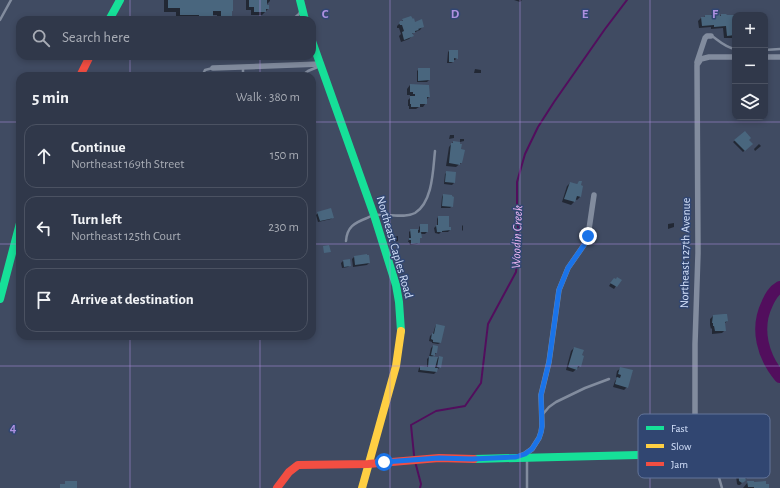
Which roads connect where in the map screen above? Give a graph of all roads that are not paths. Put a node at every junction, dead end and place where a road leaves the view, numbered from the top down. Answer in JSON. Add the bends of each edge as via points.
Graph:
{"nodes":[{"id":1,"x":12,"y":0,"type":"edge"},
{"id":2,"x":120,"y":0,"type":"edge"},
{"id":3,"x":301,"y":3,"type":"edge"},
{"id":4,"x":111,"y":16,"type":"edge"},
{"id":5,"x":297,"y":16,"type":"edge"},
{"id":6,"x":304,"y":16,"type":"edge"},
{"id":7,"x":0,"y":20,"type":"edge"},
{"id":8,"x":712,"y":36,"type":"joint"},
{"id":9,"x":732,"y":49,"type":"edge"},
{"id":10,"x":780,"y":49,"type":"edge"},
{"id":11,"x":768,"y":50,"type":"edge"},
{"id":12,"x":316,"y":54,"type":"edge"},
{"id":13,"x":732,"y":57,"type":"edge"},
{"id":14,"x":768,"y":57,"type":"edge"},
{"id":15,"x":780,"y":57,"type":"edge"},
{"id":16,"x":88,"y":60,"type":"edge"},
{"id":17,"x":319,"y":63,"type":"junction"},
{"id":18,"x":696,"y":64,"type":"junction"},
{"id":19,"x":242,"y":67,"type":"junction"},
{"id":20,"x":213,"y":68,"type":"joint"},
{"id":21,"x":82,"y":72,"type":"edge"},
{"id":22,"x":204,"y":72,"type":"edge"},
{"id":23,"x":242,"y":72,"type":"edge"},
{"id":24,"x":307,"y":72,"type":"edge"},
{"id":25,"x":435,"y":151,"type":"dead end"},
{"id":26,"x":594,"y":195,"type":"dead end"},
{"id":27,"x":374,"y":215,"type":"junction"},
{"id":28,"x":16,"y":237,"type":"edge"},
{"id":29,"x":346,"y":241,"type":"dead end"},
{"id":30,"x":0,"y":299,"type":"edge"},
{"id":31,"x":609,"y":379,"type":"dead end"},
{"id":32,"x":695,"y":414,"type":"edge"},
{"id":33,"x":541,"y":416,"type":"junction"},
{"id":34,"x":638,"y":455,"type":"edge"},
{"id":35,"x":516,"y":457,"type":"junction"},
{"id":36,"x":527,"y":457,"type":"junction"},
{"id":37,"x":368,"y":464,"type":"junction"},
{"id":38,"x":719,"y":478,"type":"edge"},
{"id":39,"x":277,"y":488,"type":"edge"},
{"id":40,"x":362,"y":488,"type":"edge"},
{"id":41,"x":527,"y":488,"type":"edge"},
{"id":42,"x":722,"y":488,"type":"edge"}],
"edges":[{"from":1,"to":7,"type":"lane"},
{"from":2,"to":4,"type":"main road"},
{"from":3,"to":5,"type":"lane"},
{"from":3,"to":6,"type":"main road"},
{"from":8,"to":9,"type":"lane"},
{"from":8,"to":18,"type":"street","name":"Northeast 127th Avenue","via":[[705,38]]},
{"from":10,"to":11,"type":"lane"},
{"from":12,"to":17,"type":"main road","name":"Northeast Caples Road"},
{"from":13,"to":18,"type":"street","via":[[709,57],[701,59]]},
{"from":14,"to":15,"type":"street"},
{"from":16,"to":21,"type":"main road"},
{"from":17,"to":19,"type":"street"},
{"from":17,"to":24,"type":"lane"},
{"from":17,"to":27,"type":"main road","name":"Northeast Caples Road"},
{"from":18,"to":32,"type":"street","name":"Northeast 127th Avenue","via":[[698,253]]},
{"from":19,"to":20,"type":"street"},
{"from":19,"to":23,"type":"lane"},
{"from":20,"to":22,"type":"lane"},
{"from":25,"to":27,"type":"lane","via":[[432,184],[426,199],[415,213]]},
{"from":26,"to":33,"type":"street","via":[[588,236],[568,268],[559,290],[549,362],[541,395]]},
{"from":27,"to":29,"type":"lane","via":[[353,225],[346,235]]},
{"from":27,"to":37,"type":"main road","name":"Northeast Caples Road","via":[[396,285],[401,329],[396,366]]},
{"from":28,"to":30,"type":"main road"},
{"from":31,"to":33,"type":"lane","via":[[556,402]]},
{"from":33,"to":35,"type":"street","via":[[539,438],[532,449]]},
{"from":34,"to":36,"type":"main road"},
{"from":35,"to":36,"type":"main road"},
{"from":35,"to":37,"type":"main road","via":[[439,458]]},
{"from":36,"to":41,"type":"lane"},
{"from":37,"to":39,"type":"main road","via":[[298,465]]},
{"from":37,"to":40,"type":"main road","name":"Northeast Caples Road"},
{"from":38,"to":42,"type":"lane"}]}
